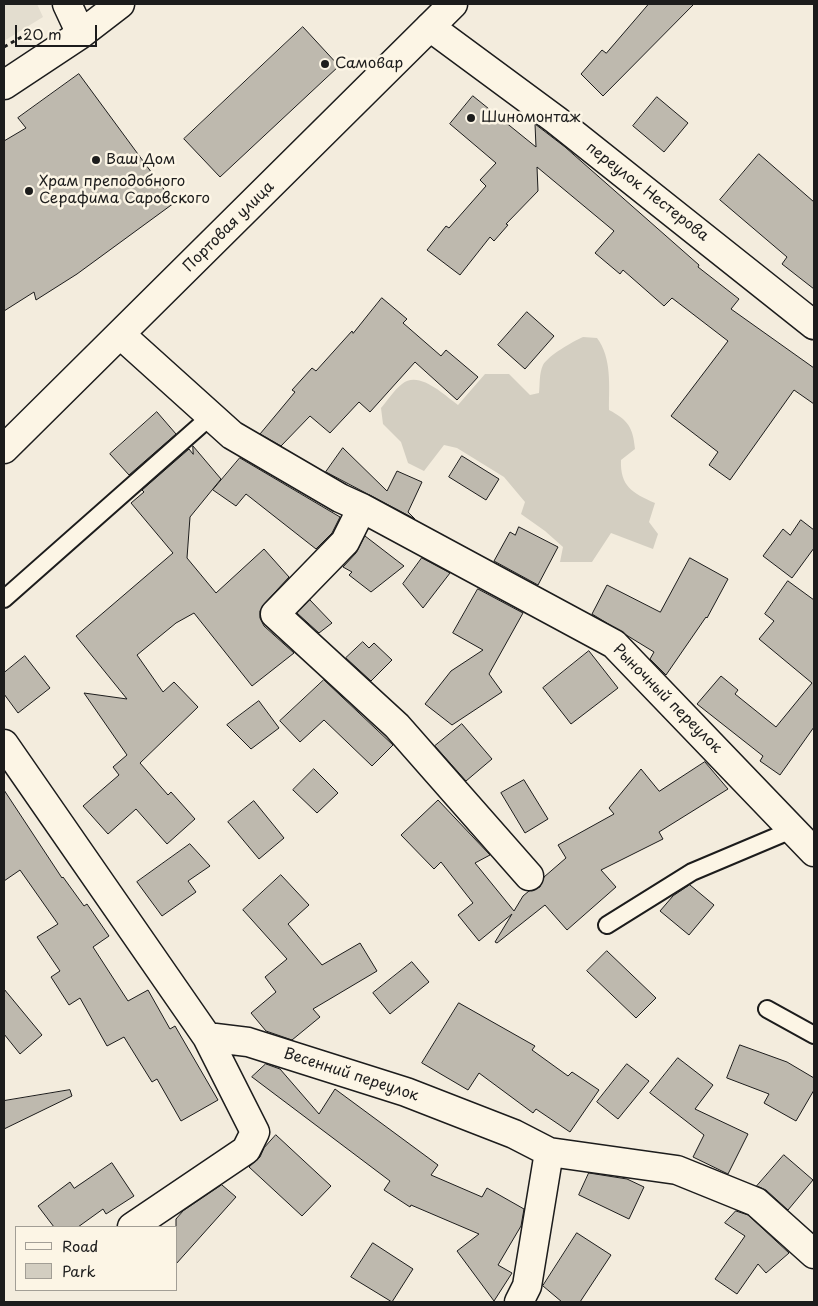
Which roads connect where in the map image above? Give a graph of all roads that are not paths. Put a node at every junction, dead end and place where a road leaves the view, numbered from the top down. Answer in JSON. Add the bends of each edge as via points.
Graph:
{"nodes":[{"id":1,"x":67,"y":4,"type":"edge"},
{"id":2,"x":120,"y":4,"type":"edge"},
{"id":3,"x":452,"y":4,"type":"edge"},
{"id":4,"x":430,"y":27,"type":"junction"},
{"id":5,"x":81,"y":34,"type":"junction"},
{"id":6,"x":4,"y":85,"type":"edge"},
{"id":7,"x":814,"y":325,"type":"edge"},
{"id":8,"x":121,"y":335,"type":"junction"},
{"id":9,"x":211,"y":416,"type":"junction"},
{"id":10,"x":4,"y":449,"type":"edge"},
{"id":11,"x":362,"y":508,"type":"junction"},
{"id":12,"x":4,"y":598,"type":"edge"},
{"id":13,"x":4,"y":744,"type":"edge"},
{"id":14,"x":794,"y":828,"type":"junction"},
{"id":15,"x":814,"y":852,"type":"edge"},
{"id":16,"x":529,"y":876,"type":"dead end"},
{"id":17,"x":607,"y":925,"type":"dead end"},
{"id":18,"x":766,"y":1009,"type":"dead end"},
{"id":19,"x":814,"y":1035,"type":"edge"},
{"id":20,"x":207,"y":1037,"type":"junction"},
{"id":21,"x":549,"y":1152,"type":"junction"},
{"id":22,"x":133,"y":1226,"type":"edge"},
{"id":23,"x":814,"y":1254,"type":"edge"},
{"id":24,"x":520,"y":1302,"type":"edge"}],
"edges":[{"from":1,"to":5,"type":"street"},
{"from":2,"to":5,"type":"street"},
{"from":3,"to":4,"type":"street","name":"Портовая улица"},
{"from":4,"to":7,"type":"street","name":"переулок Нестерова","via":[[556,120]]},
{"from":4,"to":8,"type":"street","name":"Портовая улица"},
{"from":5,"to":6,"type":"street"},
{"from":8,"to":9,"type":"street","name":"Рыночный переулок"},
{"from":8,"to":10,"type":"street","name":"Портовая улица"},
{"from":9,"to":11,"type":"street","name":"Рыночный переулок","via":[[232,435]]},
{"from":9,"to":12,"type":"lane"},
{"from":11,"to":14,"type":"street","name":"Рыночный переулок","via":[[614,644]]},
{"from":11,"to":16,"type":"street","via":[[345,542],[275,614],[396,726]]},
{"from":13,"to":20,"type":"street"},
{"from":14,"to":15,"type":"street","name":"Рыночный переулок"},
{"from":14,"to":17,"type":"lane","via":[[692,872]]},
{"from":18,"to":19,"type":"lane"},
{"from":20,"to":21,"type":"street","name":"Весенний переулок","via":[[248,1042],[406,1092],[514,1134]]},
{"from":20,"to":22,"type":"street","via":[[255,1132],[246,1150]]},
{"from":21,"to":23,"type":"street","name":"Весенний переулок","via":[[677,1170],[756,1202]]},
{"from":21,"to":24,"type":"street","via":[[527,1286]]}]}
